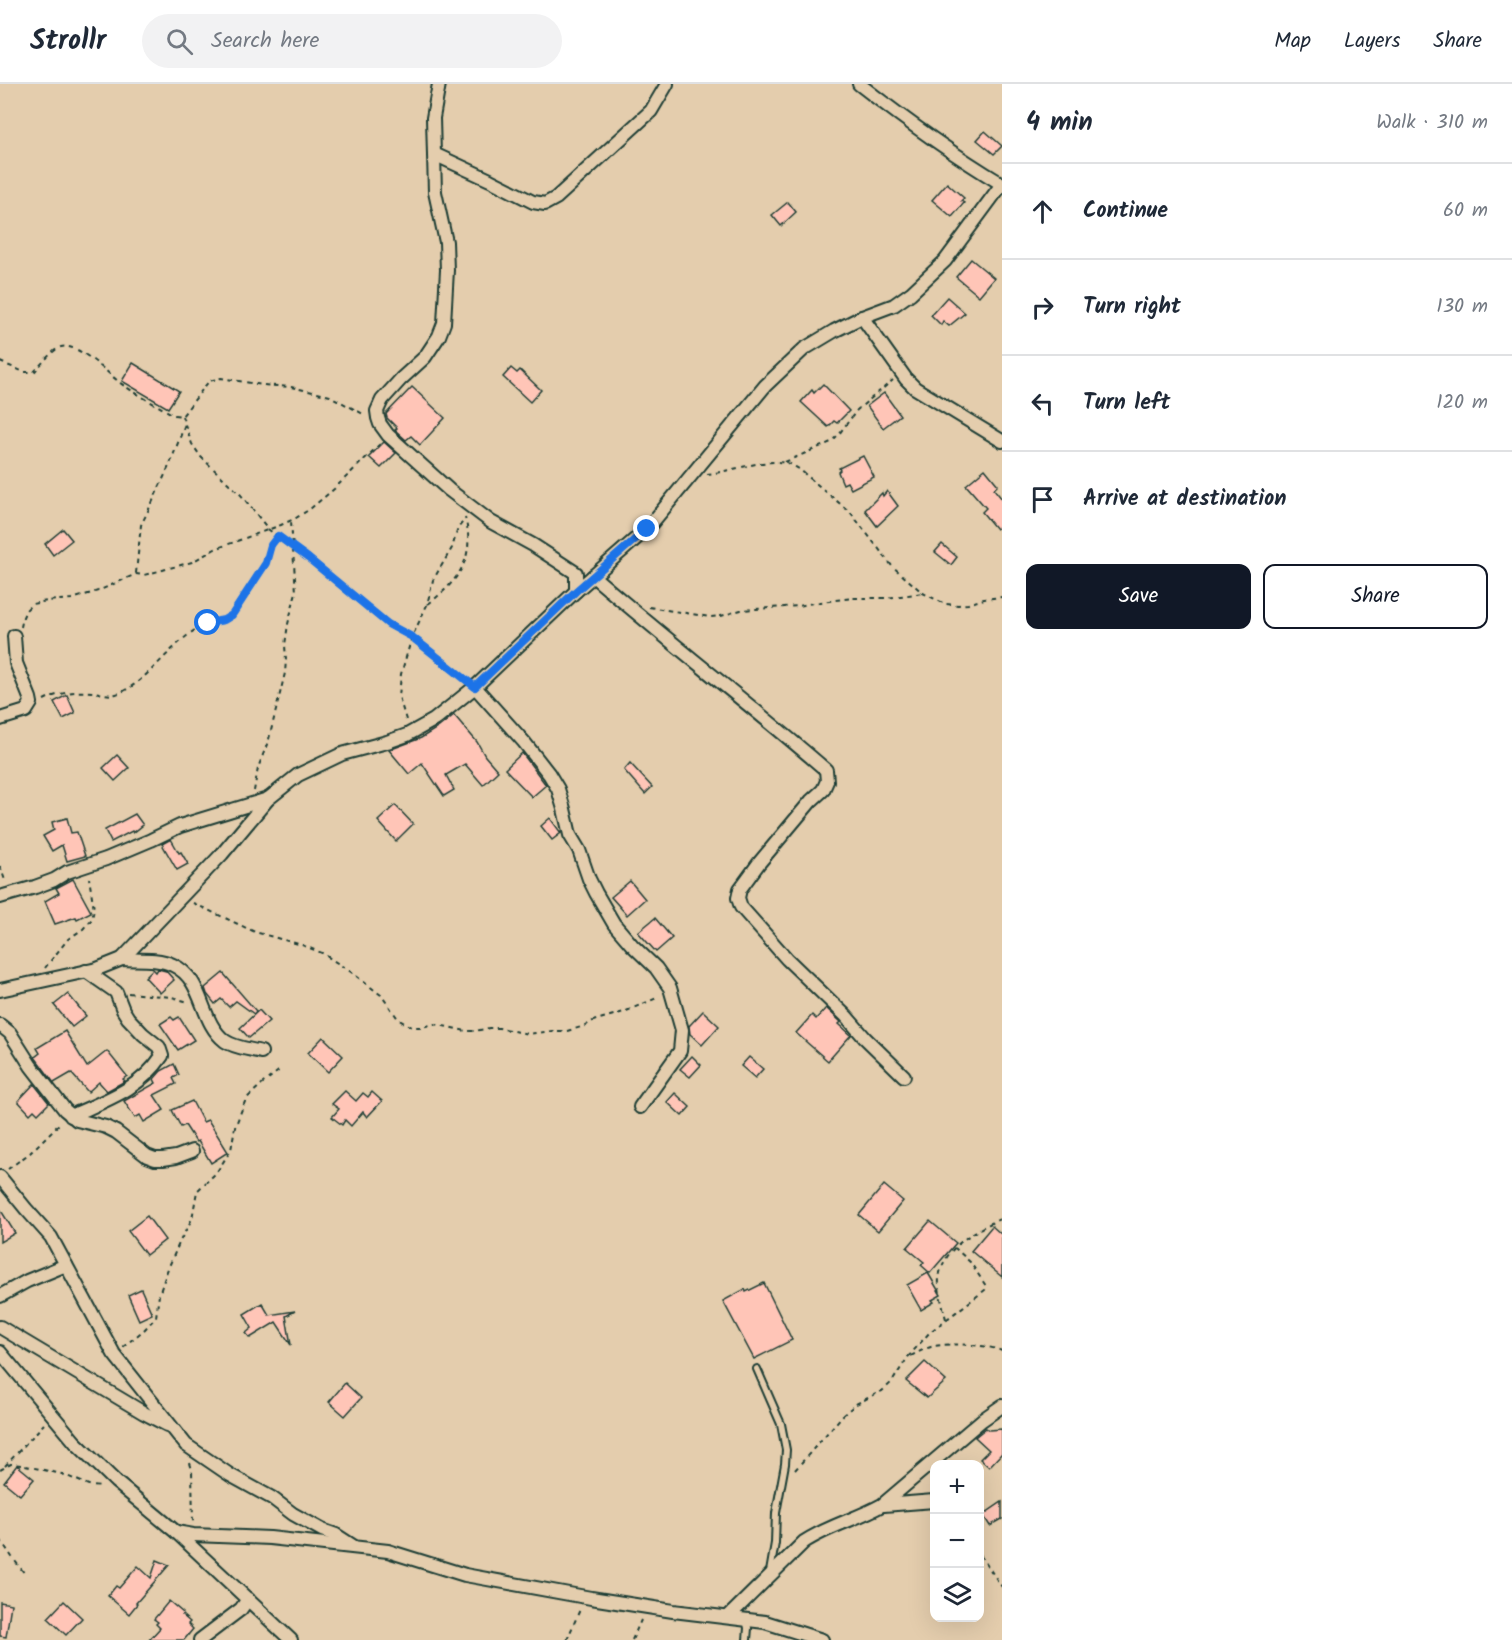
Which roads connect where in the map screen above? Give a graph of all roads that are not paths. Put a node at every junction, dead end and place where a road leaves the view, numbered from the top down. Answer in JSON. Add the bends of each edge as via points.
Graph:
{"nodes":[{"id":1,"x":439,"y":84,"type":"edge"},
{"id":2,"x":667,"y":84,"type":"edge"},
{"id":3,"x":859,"y":84,"type":"edge"},
{"id":4,"x":434,"y":154,"type":"junction"},
{"id":5,"x":1002,"y":184,"type":"edge"},
{"id":6,"x":862,"y":317,"type":"junction"},
{"id":7,"x":1002,"y":441,"type":"edge"},
{"id":8,"x":593,"y":576,"type":"junction"},
{"id":9,"x":576,"y":591,"type":"junction"},
{"id":10,"x":17,"y":633,"type":"road end"},
{"id":11,"x":475,"y":687,"type":"junction"},
{"id":12,"x":0,"y":719,"type":"edge"},
{"id":13,"x":268,"y":799,"type":"junction"},
{"id":14,"x":5,"y":895,"type":"edge"},
{"id":15,"x":122,"y":959,"type":"junction"},
{"id":16,"x":86,"y":971,"type":"junction"},
{"id":17,"x":0,"y":990,"type":"edge"},
{"id":18,"x":0,"y":1025,"type":"edge"},
{"id":19,"x":261,"y":1052,"type":"dead end"},
{"id":20,"x":904,"y":1076,"type":"dead end"},
{"id":21,"x":640,"y":1107,"type":"dead end"},
{"id":22,"x":68,"y":1113,"type":"junction"},
{"id":23,"x":192,"y":1151,"type":"dead end"},
{"id":24,"x":2,"y":1179,"type":"edge"},
{"id":25,"x":66,"y":1265,"type":"junction"},
{"id":26,"x":0,"y":1296,"type":"edge"},
{"id":27,"x":0,"y":1327,"type":"edge"},
{"id":28,"x":0,"y":1352,"type":"edge"},
{"id":29,"x":757,"y":1369,"type":"dead end"},
{"id":30,"x":1002,"y":1406,"type":"edge"},
{"id":31,"x":172,"y":1428,"type":"junction"},
{"id":32,"x":930,"y":1500,"type":"edge"},
{"id":33,"x":882,"y":1505,"type":"junction"},
{"id":34,"x":176,"y":1532,"type":"junction"},
{"id":35,"x":355,"y":1547,"type":"junction"},
{"id":36,"x":769,"y":1576,"type":"junction"},
{"id":37,"x":248,"y":1599,"type":"junction"},
{"id":38,"x":729,"y":1616,"type":"junction"},
{"id":39,"x":746,"y":1619,"type":"junction"},
{"id":40,"x":200,"y":1640,"type":"edge"},
{"id":41,"x":291,"y":1640,"type":"edge"},
{"id":42,"x":747,"y":1640,"type":"edge"},
{"id":43,"x":822,"y":1640,"type":"edge"}],
"edges":[{"from":1,"to":4,"type":"street","via":[[433,118]]},
{"from":2,"to":4,"type":"street","via":[[651,111],[545,204],[533,202]]},
{"from":3,"to":5,"type":"street","via":[[927,137]]},
{"from":4,"to":9,"type":"street","via":[[435,192],[446,242],[444,323],[425,357],[382,400],[377,411],[380,424],[449,490],[491,522],[576,573]]},
{"from":5,"to":6,"type":"street","via":[[945,261],[894,305]]},
{"from":6,"to":7,"type":"street","via":[[915,388]]},
{"from":6,"to":8,"type":"street","via":[[804,349],[765,386],[647,529]]},
{"from":8,"to":9,"type":"street"},
{"from":8,"to":20,"type":"street","via":[[826,770],[823,790],[759,863],[738,898],[741,907],[787,959]]},
{"from":9,"to":11,"type":"street"},
{"from":10,"to":12,"type":"street","via":[[16,663],[31,703],[26,711]]},
{"from":11,"to":13,"type":"street","via":[[434,720],[407,735],[342,754],[298,775]]},
{"from":11,"to":21,"type":"street","via":[[549,774],[596,893],[614,924],[670,988],[682,1030],[680,1051]]},
{"from":13,"to":14,"type":"street","via":[[180,826],[54,880]]},
{"from":13,"to":15,"type":"street","via":[[222,854]]},
{"from":15,"to":16,"type":"street"},
{"from":15,"to":19,"type":"street","via":[[174,965],[198,990],[203,1007],[226,1041]]},
{"from":16,"to":17,"type":"street"},
{"from":16,"to":22,"type":"street","via":[[116,992],[128,1018],[159,1047],[162,1056],[138,1083]]},
{"from":18,"to":22,"type":"street","via":[[10,1033]]},
{"from":22,"to":23,"type":"street","via":[[77,1120],[116,1132],[147,1156],[163,1159]]},
{"from":24,"to":25,"type":"street","via":[[51,1237]]},
{"from":25,"to":26,"type":"street"},
{"from":25,"to":31,"type":"street","via":[[114,1354]]},
{"from":27,"to":31,"type":"street"},
{"from":28,"to":34,"type":"street","via":[[75,1442]]},
{"from":29,"to":36,"type":"lane","via":[[781,1424],[786,1450]]},
{"from":30,"to":33,"type":"street"},
{"from":31,"to":35,"type":"street","via":[[186,1445],[230,1475]]},
{"from":32,"to":33,"type":"street"},
{"from":33,"to":36,"type":"street","via":[[816,1534]]},
{"from":34,"to":35,"type":"street"},
{"from":34,"to":37,"type":"street"},
{"from":35,"to":38,"type":"street","via":[[388,1551],[465,1575],[649,1607]]},
{"from":36,"to":38,"type":"street"},
{"from":37,"to":40,"type":"street","via":[[241,1609]]},
{"from":37,"to":41,"type":"street"},
{"from":38,"to":39,"type":"street"},
{"from":39,"to":42,"type":"lane"},
{"from":39,"to":43,"type":"street"}]}
